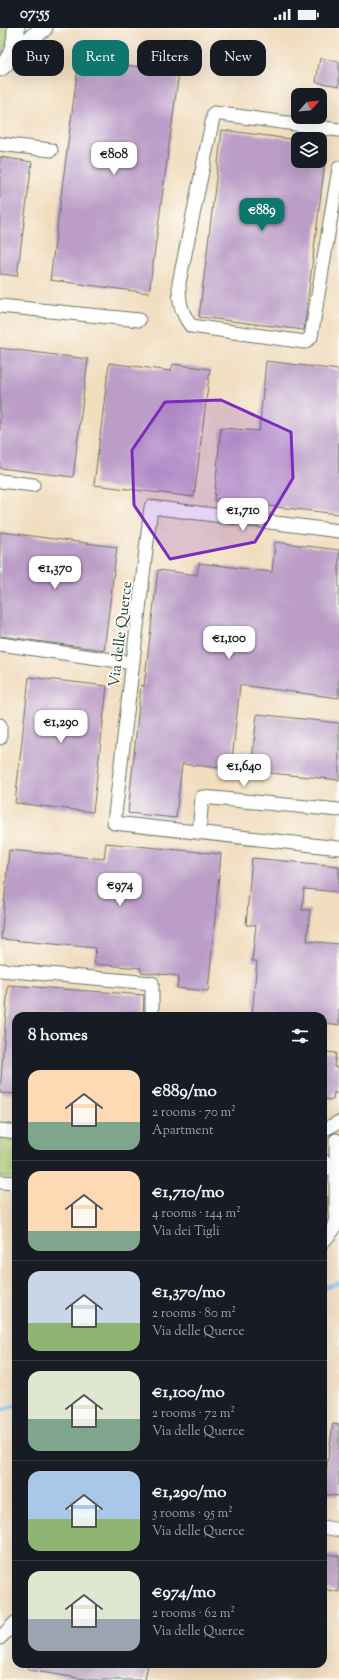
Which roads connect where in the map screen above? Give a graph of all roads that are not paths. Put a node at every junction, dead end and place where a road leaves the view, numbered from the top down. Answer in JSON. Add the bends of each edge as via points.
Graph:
{"nodes":[{"id":1,"x":16,"y":28,"type":"edge"},
{"id":2,"x":44,"y":28,"type":"edge"},
{"id":3,"x":14,"y":40,"type":"edge"},
{"id":4,"x":29,"y":40,"type":"edge"},
{"id":5,"x":12,"y":54,"type":"edge"},
{"id":6,"x":0,"y":68,"type":"edge"},
{"id":7,"x":339,"y":130,"type":"edge"},
{"id":8,"x":0,"y":144,"type":"edge"},
{"id":9,"x":51,"y":150,"type":"dead end"},
{"id":10,"x":339,"y":168,"type":"edge"},
{"id":11,"x":0,"y":306,"type":"edge"},
{"id":12,"x":139,"y":320,"type":"dead end"},
{"id":13,"x":0,"y":481,"type":"edge"},
{"id":14,"x":33,"y":485,"type":"dead end"},
{"id":15,"x":339,"y":531,"type":"edge"},
{"id":16,"x":0,"y":644,"type":"edge"},
{"id":17,"x":133,"y":663,"type":"junction"},
{"id":18,"x":0,"y":725,"type":"edge"},
{"id":19,"x":0,"y":738,"type":"edge"},
{"id":20,"x":339,"y":810,"type":"edge"},
{"id":21,"x":198,"y":833,"type":"junction"},
{"id":22,"x":339,"y":848,"type":"edge"},
{"id":23,"x":0,"y":970,"type":"edge"},
{"id":24,"x":152,"y":1012,"type":"edge"},
{"id":25,"x":339,"y":1122,"type":"edge"},
{"id":26,"x":327,"y":1128,"type":"edge"},
{"id":27,"x":0,"y":1130,"type":"edge"},
{"id":28,"x":12,"y":1132,"type":"edge"},
{"id":29,"x":333,"y":1139,"type":"edge"},
{"id":30,"x":336,"y":1167,"type":"junction"},
{"id":31,"x":327,"y":1169,"type":"edge"},
{"id":32,"x":0,"y":1182,"type":"edge"},
{"id":33,"x":12,"y":1183,"type":"edge"},
{"id":34,"x":327,"y":1237,"type":"edge"},
{"id":35,"x":327,"y":1528,"type":"edge"},
{"id":36,"x":339,"y":1530,"type":"edge"},
{"id":37,"x":12,"y":1626,"type":"edge"},
{"id":38,"x":0,"y":1638,"type":"edge"}],
"edges":[{"from":1,"to":3,"type":"main road"},
{"from":2,"to":4,"type":"main road"},
{"from":5,"to":6,"type":"main road"},
{"from":7,"to":10,"type":"street","via":[[214,113],[179,283],[182,314],[190,326],[305,342],[311,337]]},
{"from":8,"to":9,"type":"street"},
{"from":11,"to":12,"type":"street"},
{"from":13,"to":14,"type":"street"},
{"from":15,"to":17,"type":"street","name":"Via delle Querce","via":[[150,507]]},
{"from":16,"to":17,"type":"street"},
{"from":17,"to":21,"type":"street","name":"Via delle Querce","via":[[114,823]]},
{"from":18,"to":19,"type":"street"},
{"from":20,"to":21,"type":"street","via":[[202,797]]},
{"from":21,"to":22,"type":"street","name":"Via delle Querce"},
{"from":23,"to":24,"type":"street","via":[[152,983]]},
{"from":25,"to":26,"type":"street"},
{"from":27,"to":28,"type":"street"},
{"from":29,"to":30,"type":"street"},
{"from":30,"to":31,"type":"street"},
{"from":30,"to":34,"type":"street","via":[[336,1215],[334,1229]]},
{"from":32,"to":33,"type":"street"},
{"from":35,"to":36,"type":"street"},
{"from":37,"to":38,"type":"street"}]}
